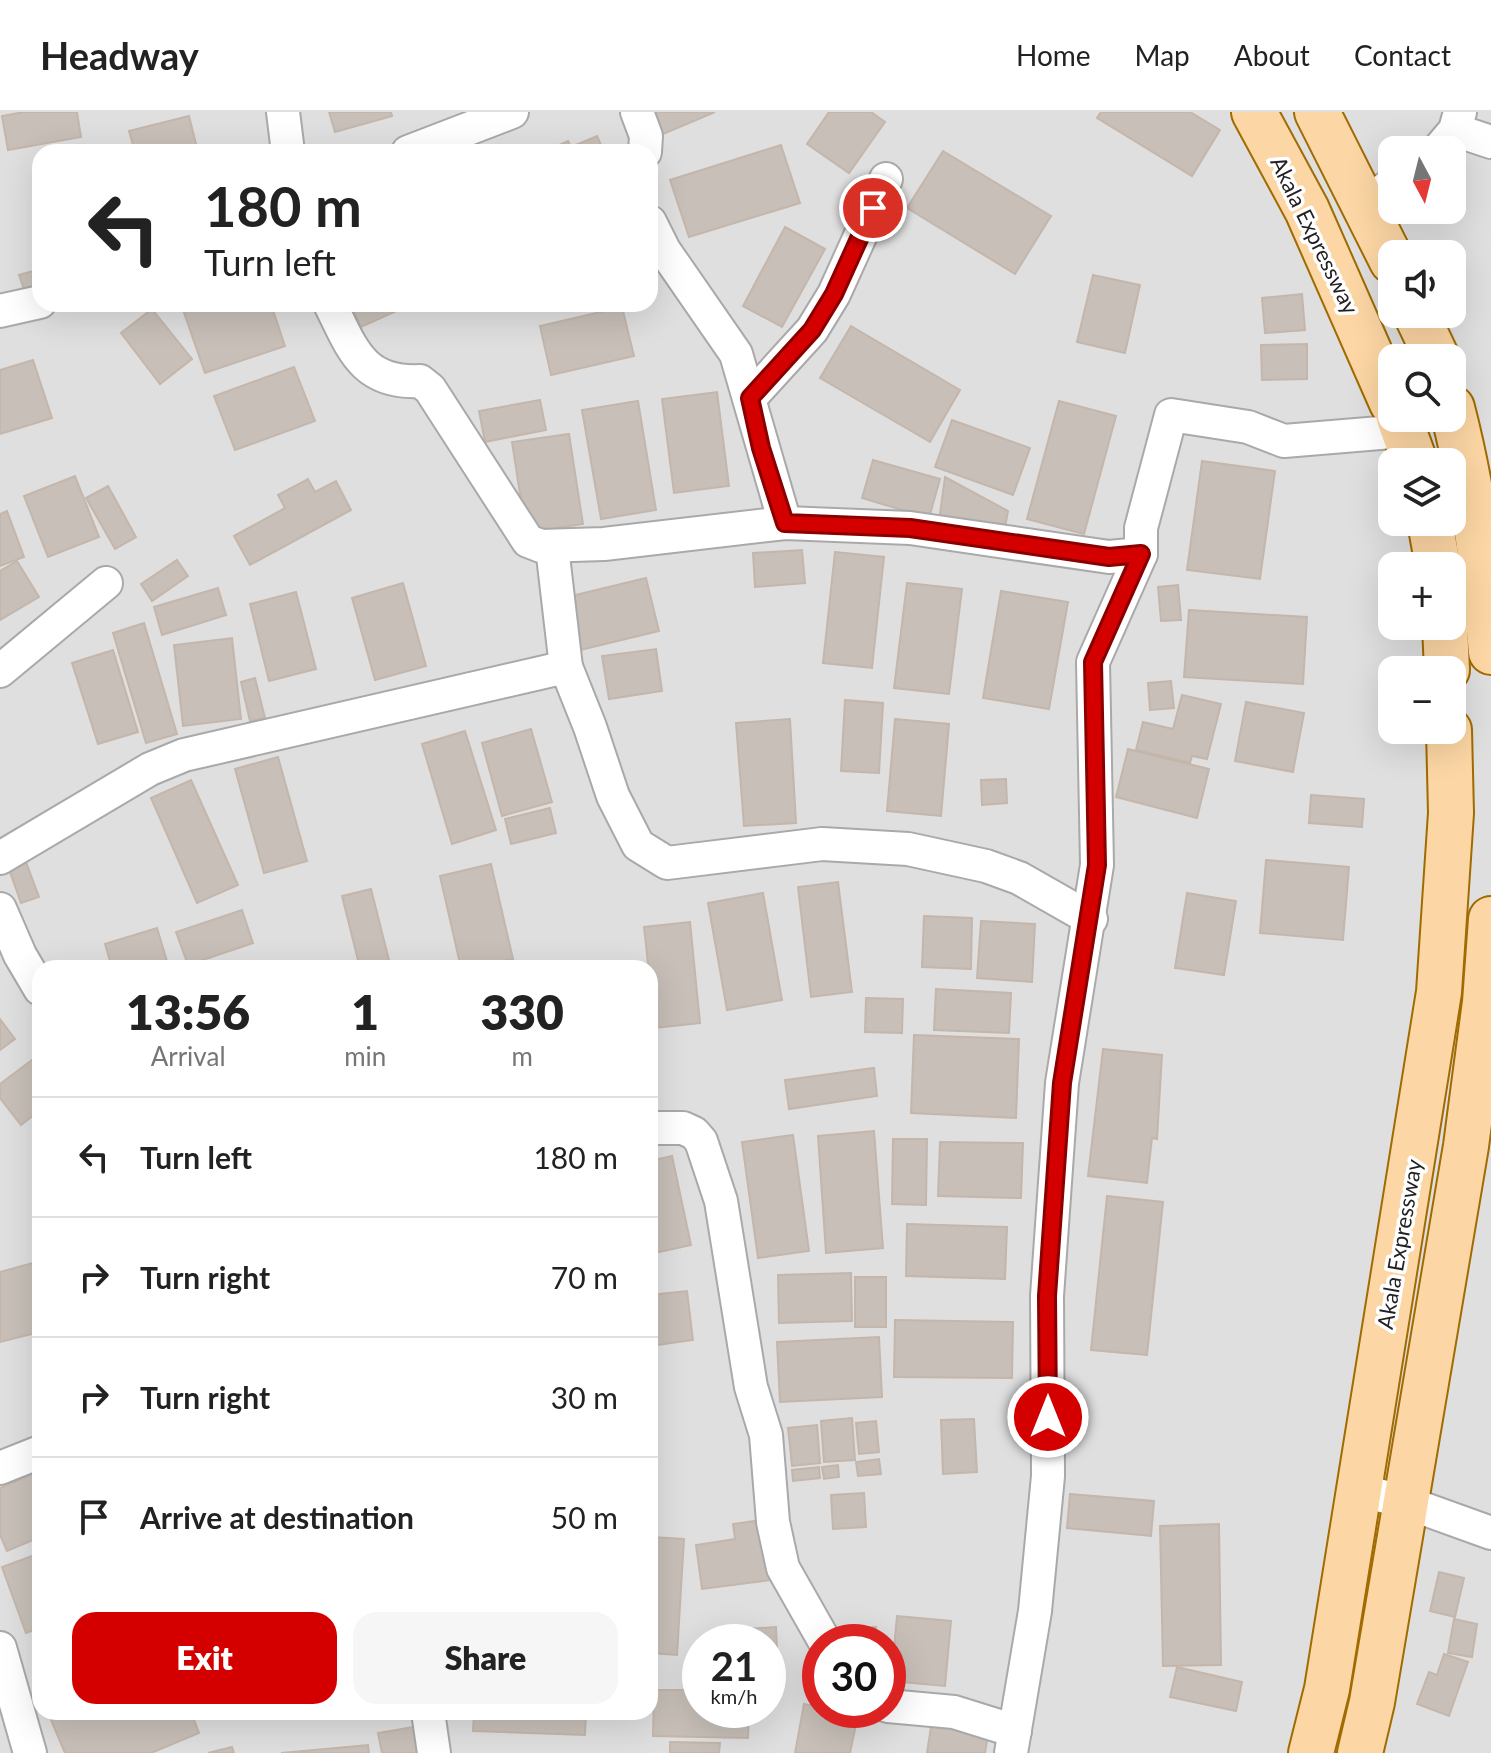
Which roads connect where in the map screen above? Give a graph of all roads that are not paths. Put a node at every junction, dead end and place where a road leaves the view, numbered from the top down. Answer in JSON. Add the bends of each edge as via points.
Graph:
{"nodes":[{"id":1,"x":283,"y":112,"type":"edge"},
{"id":2,"x":512,"y":112,"type":"edge"},
{"id":3,"x":637,"y":112,"type":"edge"},
{"id":4,"x":1254,"y":112,"type":"edge"},
{"id":5,"x":1317,"y":112,"type":"edge"},
{"id":6,"x":1451,"y":131,"type":"edge"},
{"id":7,"x":1491,"y":142,"type":"edge"},
{"id":8,"x":287,"y":144,"type":"edge"},
{"id":9,"x":429,"y":144,"type":"edge"},
{"id":10,"x":646,"y":144,"type":"edge"},
{"id":11,"x":886,"y":179,"type":"dead end"},
{"id":12,"x":1378,"y":192,"type":"edge"},
{"id":13,"x":658,"y":238,"type":"edge"},
{"id":14,"x":32,"y":304,"type":"edge"},
{"id":15,"x":0,"y":311,"type":"edge"},
{"id":16,"x":334,"y":312,"type":"edge"},
{"id":17,"x":1378,"y":374,"type":"edge"},
{"id":18,"x":750,"y":398,"type":"junction"},
{"id":19,"x":1378,"y":431,"type":"edge"},
{"id":20,"x":1458,"y":432,"type":"edge"},
{"id":21,"x":785,"y":523,"type":"junction"},
{"id":22,"x":552,"y":547,"type":"junction"},
{"id":23,"x":1141,"y":554,"type":"junction"},
{"id":24,"x":106,"y":583,"type":"dead end"},
{"id":25,"x":1491,"y":652,"type":"edge"},
{"id":26,"x":566,"y":667,"type":"junction"},
{"id":27,"x":0,"y":671,"type":"edge"},
{"id":28,"x":1449,"y":744,"type":"edge"},
{"id":29,"x":0,"y":858,"type":"edge"},
{"id":30,"x":0,"y":909,"type":"edge"},
{"id":31,"x":1091,"y":919,"type":"junction"},
{"id":32,"x":1491,"y":919,"type":"edge"},
{"id":33,"x":32,"y":975,"type":"edge"},
{"id":34,"x":658,"y":1128,"type":"edge"},
{"id":35,"x":1478,"y":1146,"type":"edge"},
{"id":36,"x":32,"y":1455,"type":"edge"},
{"id":37,"x":0,"y":1468,"type":"edge"},
{"id":38,"x":1359,"y":1490,"type":"junction"},
{"id":39,"x":1405,"y":1502,"type":"junction"},
{"id":40,"x":1491,"y":1533,"type":"edge"},
{"id":41,"x":815,"y":1624,"type":"edge"},
{"id":42,"x":0,"y":1648,"type":"edge"},
{"id":43,"x":906,"y":1708,"type":"edge"},
{"id":44,"x":429,"y":1720,"type":"edge"},
{"id":45,"x":1013,"y":1742,"type":"edge"},
{"id":46,"x":30,"y":1753,"type":"edge"},
{"id":47,"x":434,"y":1753,"type":"edge"},
{"id":48,"x":1311,"y":1753,"type":"edge"},
{"id":49,"x":1360,"y":1753,"type":"edge"}],
"edges":[{"from":1,"to":8,"type":"street"},
{"from":2,"to":9,"type":"street"},
{"from":3,"to":10,"type":"street"},
{"from":4,"to":17,"type":"main road","name":"Akala Expressway","via":[[1307,210]]},
{"from":5,"to":12,"type":"main road"},
{"from":6,"to":7,"type":"street"},
{"from":11,"to":18,"type":"street","via":[[812,330]]},
{"from":13,"to":18,"type":"street","via":[[723,331]]},
{"from":14,"to":15,"type":"street"},
{"from":16,"to":22,"type":"street","via":[[355,356],[375,374],[420,381],[430,389],[528,541]]},
{"from":18,"to":21,"type":"street"},
{"from":19,"to":23,"type":"street","via":[[1284,441],[1248,427],[1171,415],[1141,528]]},
{"from":20,"to":25,"type":"main road","via":[[1484,572]]},
{"from":21,"to":22,"type":"street"},
{"from":21,"to":23,"type":"street","via":[[910,528],[1109,557]]},
{"from":22,"to":26,"type":"street"},
{"from":23,"to":31,"type":"street","via":[[1093,662],[1098,825]]},
{"from":24,"to":27,"type":"street"},
{"from":26,"to":29,"type":"street","via":[[184,755],[150,769]]},
{"from":26,"to":31,"type":"street","via":[[613,796],[638,845],[667,863],[822,844],[908,849],[1019,878]]},
{"from":28,"to":38,"type":"main road","name":"Akala Expressway","via":[[1451,813],[1439,992]]},
{"from":30,"to":33,"type":"street"},
{"from":31,"to":45,"type":"street","via":[[1062,1083],[1047,1296],[1048,1476],[1035,1611]]},
{"from":32,"to":35,"type":"main road"},
{"from":34,"to":41,"type":"street","via":[[683,1128],[701,1141],[721,1201],[751,1387],[766,1435],[773,1522],[783,1568]]},
{"from":35,"to":39,"type":"main road"},
{"from":36,"to":37,"type":"street"},
{"from":38,"to":39,"type":"street"},
{"from":38,"to":48,"type":"main road","name":"Akala Expressway","via":[[1327,1689]]},
{"from":39,"to":40,"type":"street"},
{"from":39,"to":49,"type":"main road"},
{"from":42,"to":46,"type":"street"},
{"from":43,"to":45,"type":"street","via":[[954,1712]]},
{"from":44,"to":47,"type":"street"}]}
